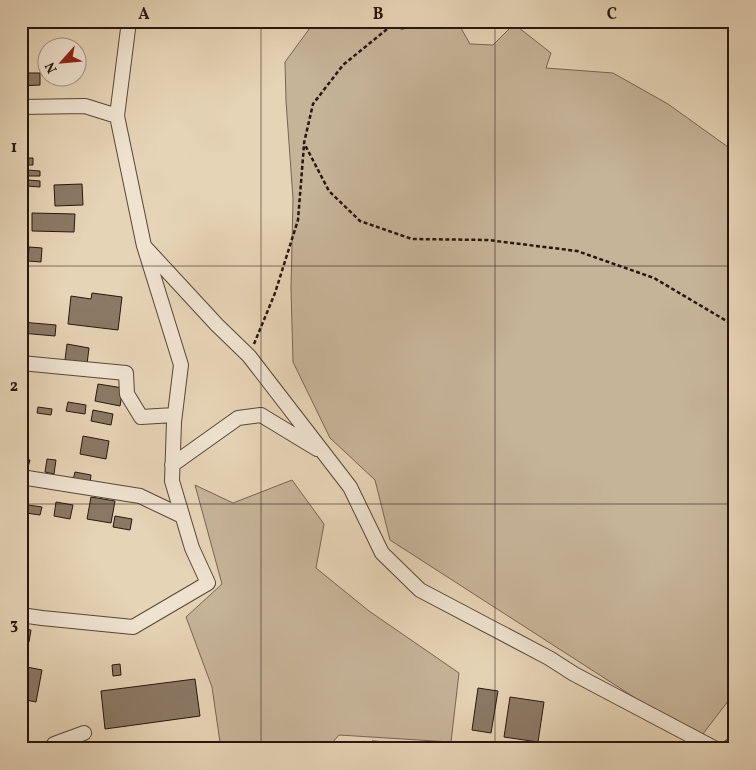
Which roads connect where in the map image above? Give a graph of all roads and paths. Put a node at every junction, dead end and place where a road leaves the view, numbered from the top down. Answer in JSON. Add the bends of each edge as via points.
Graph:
{"nodes":[{"id":1,"x":129,"y":21,"type":"edge"},
{"id":2,"x":397,"y":21,"type":"edge"},
{"id":3,"x":21,"y":107,"type":"edge"},
{"id":4,"x":117,"y":116,"type":"junction"},
{"id":5,"x":304,"y":143,"type":"junction"},
{"id":6,"x":144,"y":246,"type":"junction"},
{"id":7,"x":735,"y":326,"type":"edge"},
{"id":8,"x":249,"y":356,"type":"junction"},
{"id":9,"x":21,"y":363,"type":"edge"},
{"id":10,"x":174,"y":415,"type":"junction"},
{"id":11,"x":324,"y":453,"type":"junction"},
{"id":12,"x":172,"y":465,"type":"junction"},
{"id":13,"x":21,"y":477,"type":"edge"},
{"id":14,"x":182,"y":516,"type":"junction"},
{"id":15,"x":21,"y":614,"type":"edge"},
{"id":16,"x":84,"y":733,"type":"dead end"},
{"id":17,"x":735,"y":743,"type":"edge"},
{"id":18,"x":52,"y":749,"type":"edge"},
{"id":19,"x":716,"y":749,"type":"edge"},
{"id":20,"x":727,"y":749,"type":"edge"}],
"edges":[{"from":1,"to":4,"type":"street"},
{"from":2,"to":5,"type":"path","via":[[343,65],[313,104]]},
{"from":3,"to":4,"type":"street","via":[[85,106]]},
{"from":4,"to":6,"type":"street"},
{"from":5,"to":7,"type":"path","via":[[329,191],[360,221],[412,238],[488,240],[577,251],[654,278]]},
{"from":5,"to":8,"type":"path","via":[[298,220]]},
{"from":6,"to":8,"type":"street"},
{"from":6,"to":10,"type":"street","via":[[181,366]]},
{"from":8,"to":11,"type":"street"},
{"from":9,"to":10,"type":"street","via":[[126,373],[128,394],[141,416]]},
{"from":10,"to":12,"type":"street"},
{"from":11,"to":12,"type":"street","via":[[261,415],[238,418]]},
{"from":11,"to":19,"type":"street","via":[[350,487],[382,553],[420,590]]},
{"from":12,"to":14,"type":"street","via":[[172,481]]},
{"from":13,"to":14,"type":"street","via":[[140,496]]},
{"from":14,"to":15,"type":"street","via":[[208,584],[133,627]]},
{"from":16,"to":18,"type":"street","via":[[54,744]]},
{"from":17,"to":20,"type":"street"}]}
